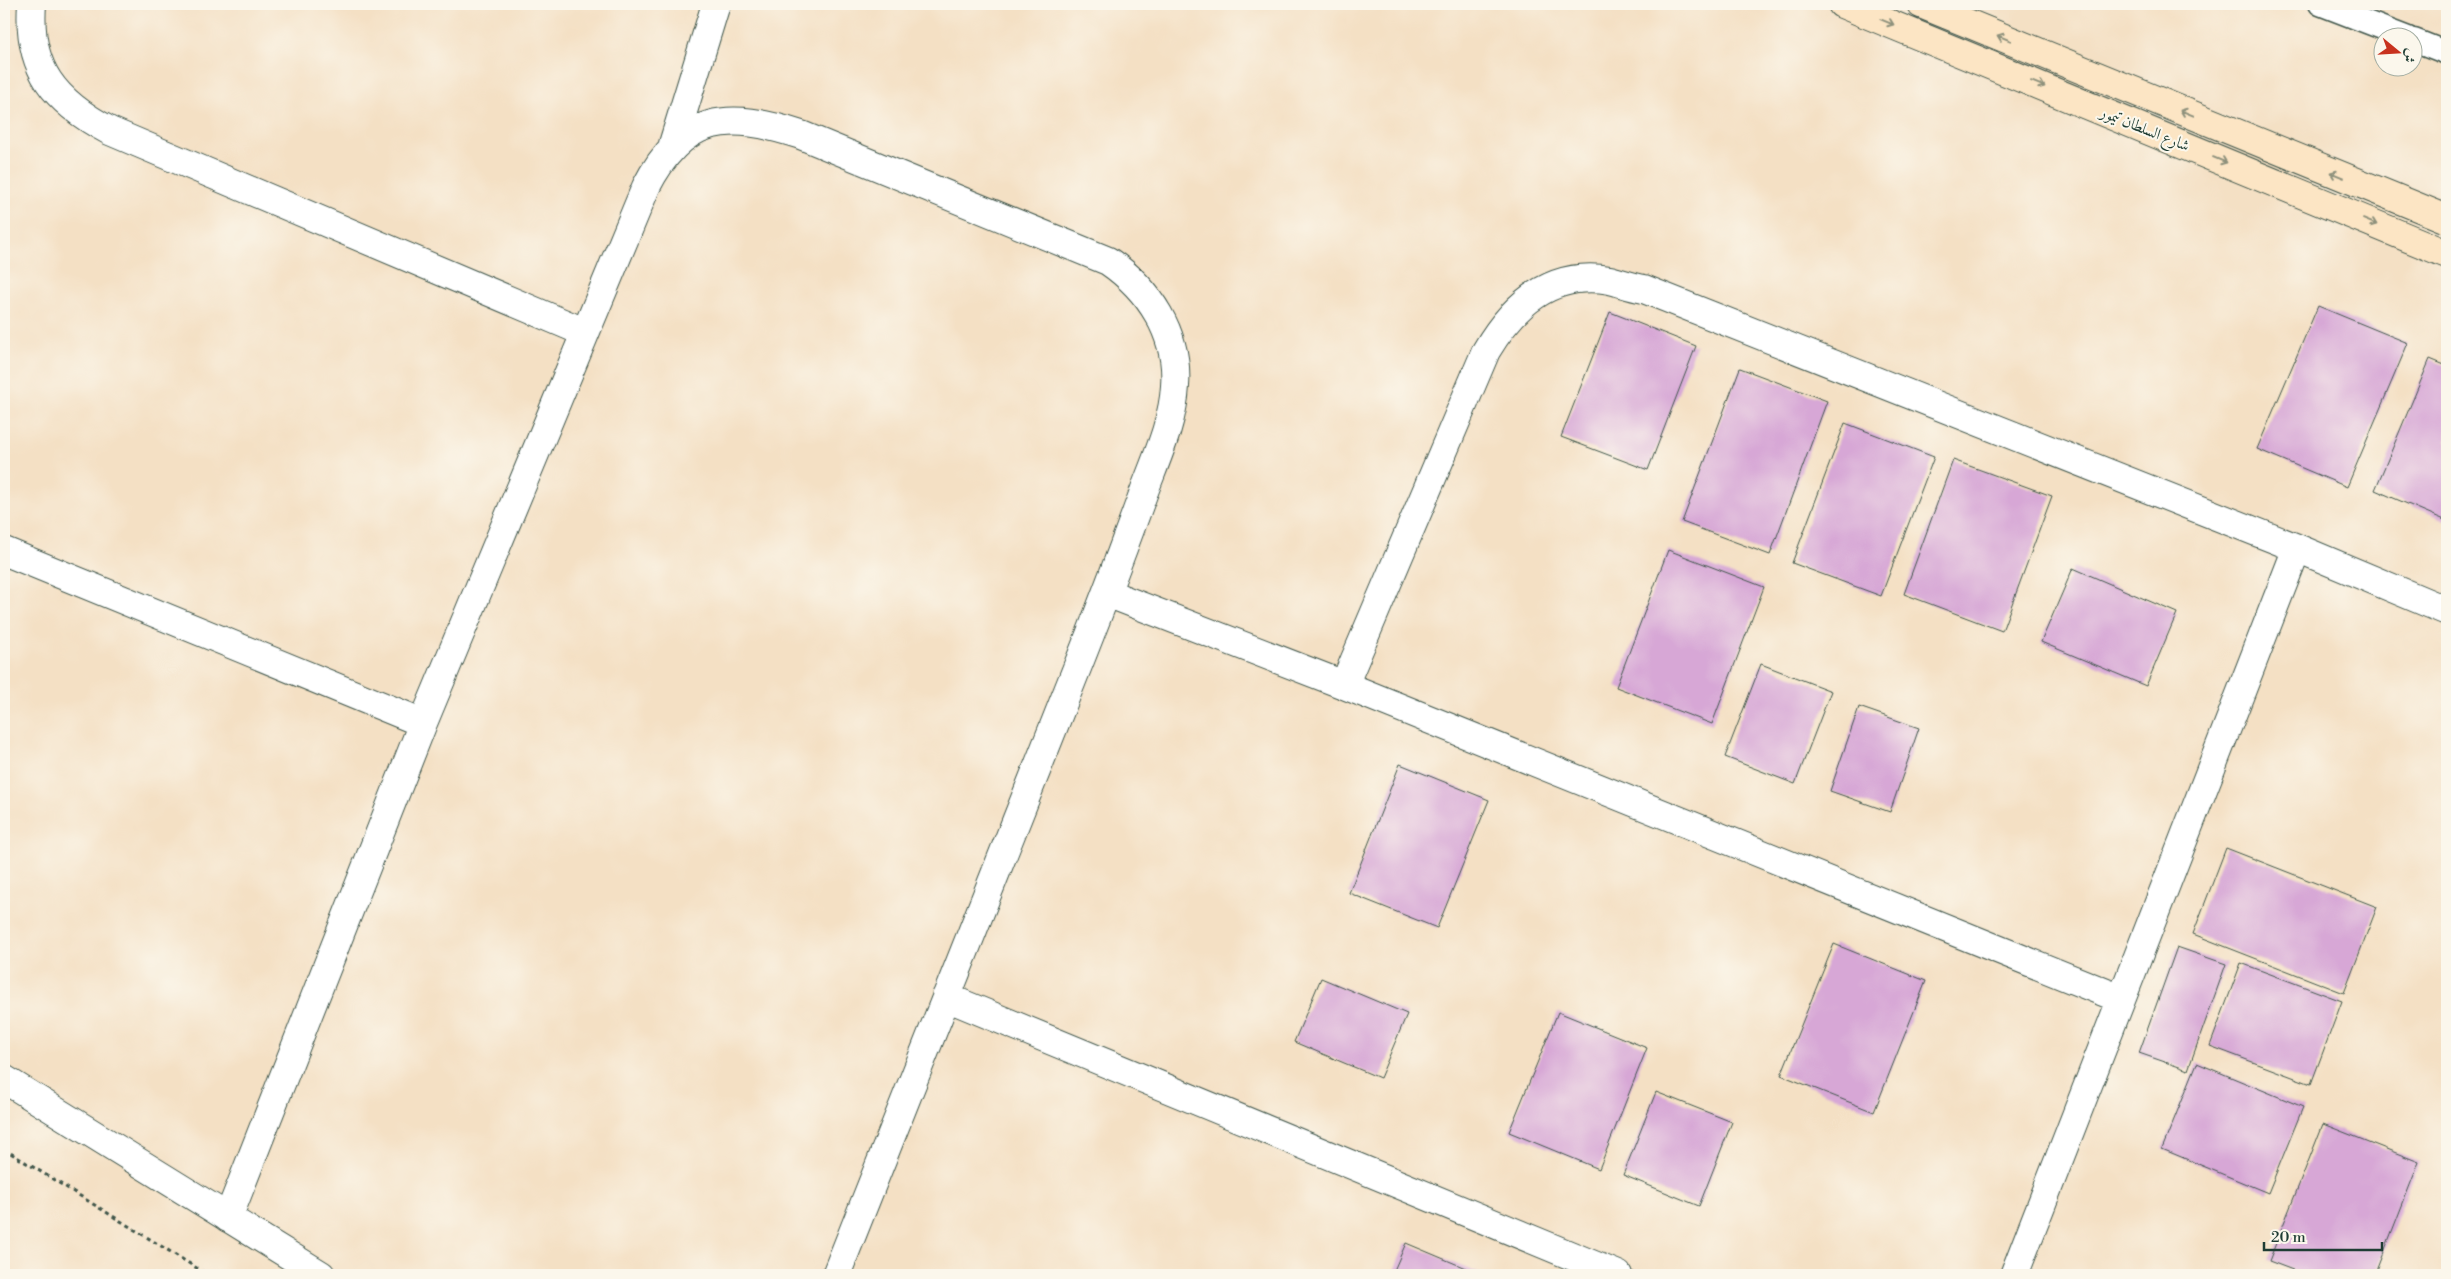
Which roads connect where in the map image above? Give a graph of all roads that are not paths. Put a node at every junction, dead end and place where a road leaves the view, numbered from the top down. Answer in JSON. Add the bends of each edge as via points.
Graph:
{"nodes":[{"id":1,"x":32,"y":4,"type":"edge"},
{"id":2,"x":716,"y":4,"type":"edge"},
{"id":3,"x":1842,"y":4,"type":"edge"},
{"id":4,"x":1921,"y":4,"type":"edge"},
{"id":5,"x":2320,"y":4,"type":"edge"},
{"id":6,"x":2382,"y":28,"type":"edge"},
{"id":7,"x":2424,"y":44,"type":"edge"},
{"id":8,"x":2447,"y":52,"type":"edge"},
{"id":9,"x":673,"y":144,"type":"junction"},
{"id":10,"x":2447,"y":219,"type":"edge"},
{"id":11,"x":2447,"y":254,"type":"edge"},
{"id":12,"x":584,"y":332,"type":"junction"},
{"id":13,"x":2297,"y":548,"type":"junction"},
{"id":14,"x":4,"y":551,"type":"edge"},
{"id":15,"x":1107,"y":593,"type":"junction"},
{"id":16,"x":2447,"y":610,"type":"edge"},
{"id":17,"x":1344,"y":686,"type":"junction"},
{"id":18,"x":423,"y":723,"type":"junction"},
{"id":19,"x":946,"y":997,"type":"junction"},
{"id":20,"x":2121,"y":999,"type":"junction"},
{"id":21,"x":4,"y":1080,"type":"edge"},
{"id":22,"x":228,"y":1218,"type":"junction"},
{"id":23,"x":321,"y":1275,"type":"edge"},
{"id":24,"x":836,"y":1275,"type":"edge"},
{"id":25,"x":1618,"y":1275,"type":"edge"},
{"id":26,"x":2014,"y":1275,"type":"edge"}],
"edges":[{"from":1,"to":12,"type":"street","via":[[31,34],[46,80],[55,93],[90,121]]},
{"from":2,"to":9,"type":"street"},
{"from":3,"to":11,"type":"main road","name":"شارع السلطان تيمور","one_way":true},
{"from":10,"to":4,"type":"main road","name":"شارع السلطان تيمور","one_way":true},
{"from":5,"to":6,"type":"lane"},
{"from":7,"to":8,"type":"lane"},
{"from":9,"to":12,"type":"street","via":[[657,164],[646,187]]},
{"from":9,"to":15,"type":"street","via":[[694,129],[715,124],[736,121],[778,127],[1088,251],[1126,273],[1141,288],[1167,330],[1174,356],[1176,383],[1172,413]]},
{"from":12,"to":18,"type":"street"},
{"from":13,"to":16,"type":"street"},
{"from":13,"to":17,"type":"street","via":[[1644,290],[1609,280],[1586,279],[1548,288],[1522,303],[1500,327],[1486,351]]},
{"from":13,"to":20,"type":"street"},
{"from":14,"to":18,"type":"street"},
{"from":15,"to":17,"type":"street"},
{"from":15,"to":19,"type":"street"},
{"from":17,"to":20,"type":"street"},
{"from":18,"to":22,"type":"street"},
{"from":19,"to":24,"type":"street"},
{"from":19,"to":25,"type":"street"},
{"from":20,"to":26,"type":"street"},
{"from":21,"to":22,"type":"street"},
{"from":22,"to":23,"type":"street"}]}
